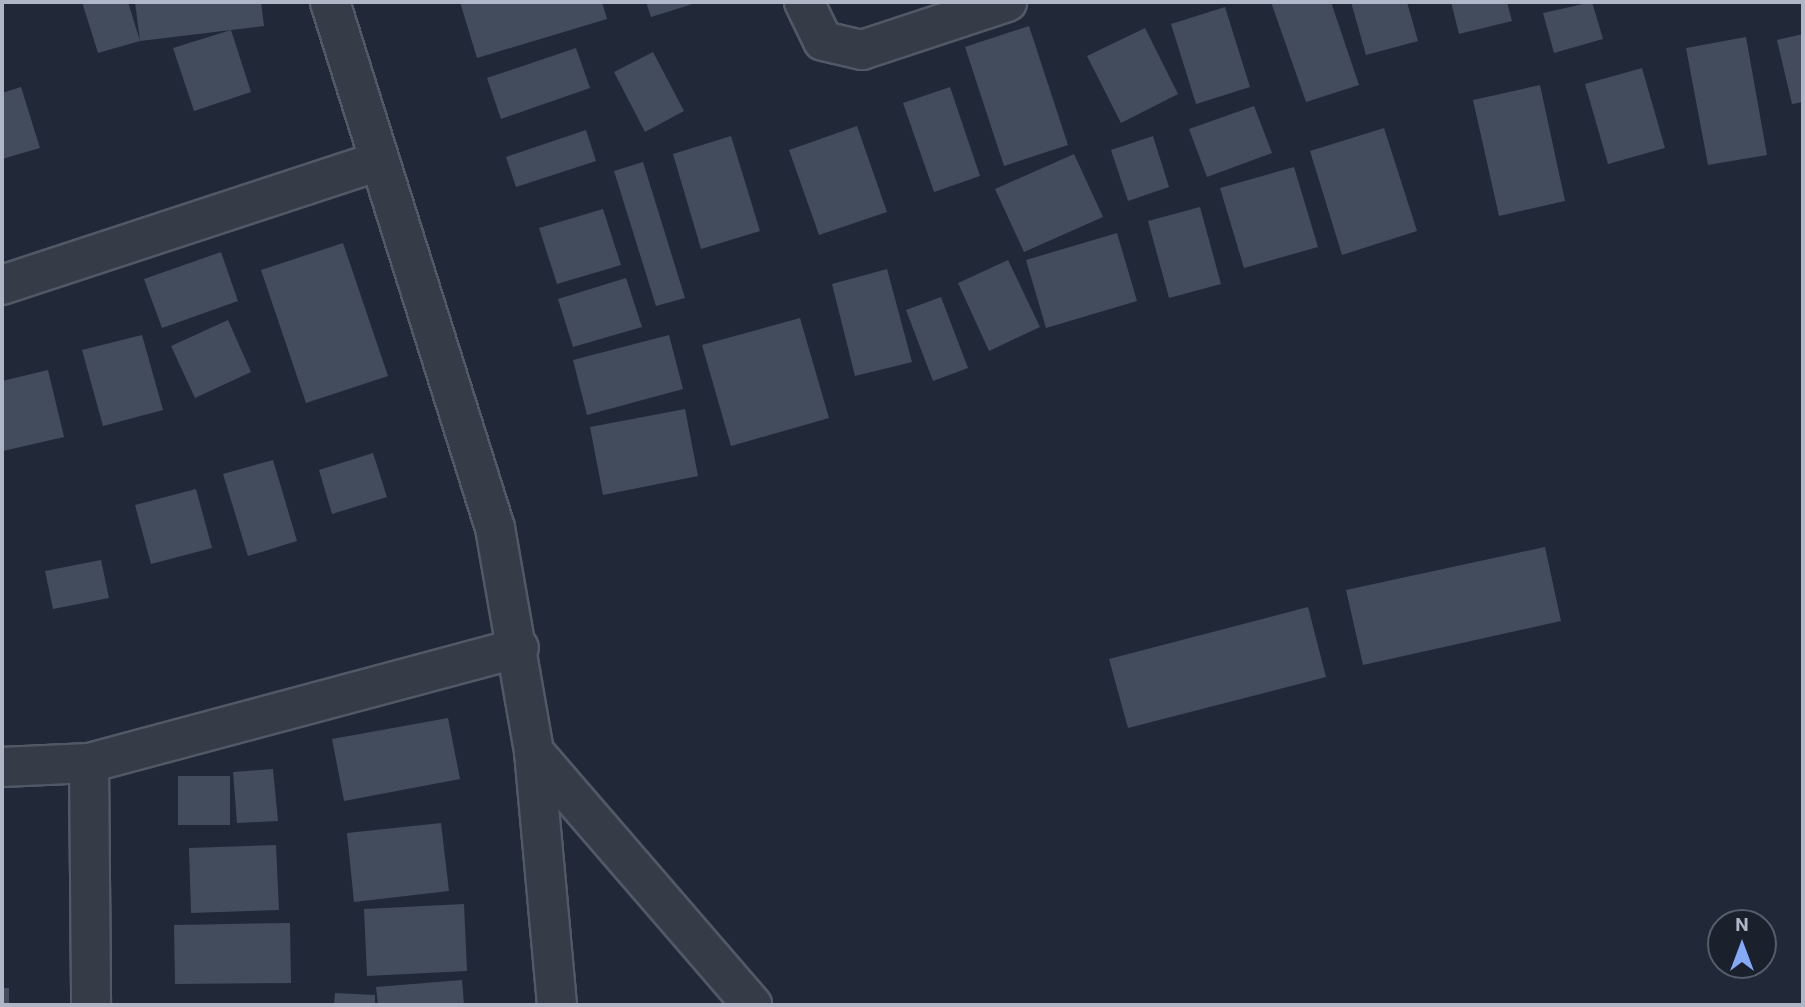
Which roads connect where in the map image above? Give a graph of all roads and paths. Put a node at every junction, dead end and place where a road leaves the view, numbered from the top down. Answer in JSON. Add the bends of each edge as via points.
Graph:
{"nodes":[{"id":1,"x":330,"y":2,"type":"edge"},
{"id":2,"x":804,"y":2,"type":"edge"},
{"id":3,"x":1007,"y":2,"type":"edge"},
{"id":4,"x":377,"y":162,"type":"junction"},
{"id":5,"x":2,"y":285,"type":"edge"},
{"id":6,"x":519,"y":648,"type":"junction"},
{"id":7,"x":534,"y":752,"type":"junction"},
{"id":8,"x":89,"y":763,"type":"junction"},
{"id":9,"x":2,"y":767,"type":"edge"},
{"id":10,"x":91,"y":1005,"type":"edge"},
{"id":11,"x":556,"y":1005,"type":"edge"},
{"id":12,"x":752,"y":1005,"type":"edge"}],
"edges":[{"from":1,"to":4,"type":"street"},
{"from":2,"to":3,"type":"street","via":[[824,41],[862,50]]},
{"from":4,"to":5,"type":"street"},
{"from":4,"to":6,"type":"street","via":[[473,453]]},
{"from":6,"to":7,"type":"street"},
{"from":6,"to":8,"type":"street"},
{"from":7,"to":11,"type":"street"},
{"from":7,"to":12,"type":"street"},
{"from":8,"to":9,"type":"street"},
{"from":8,"to":10,"type":"street"}]}
